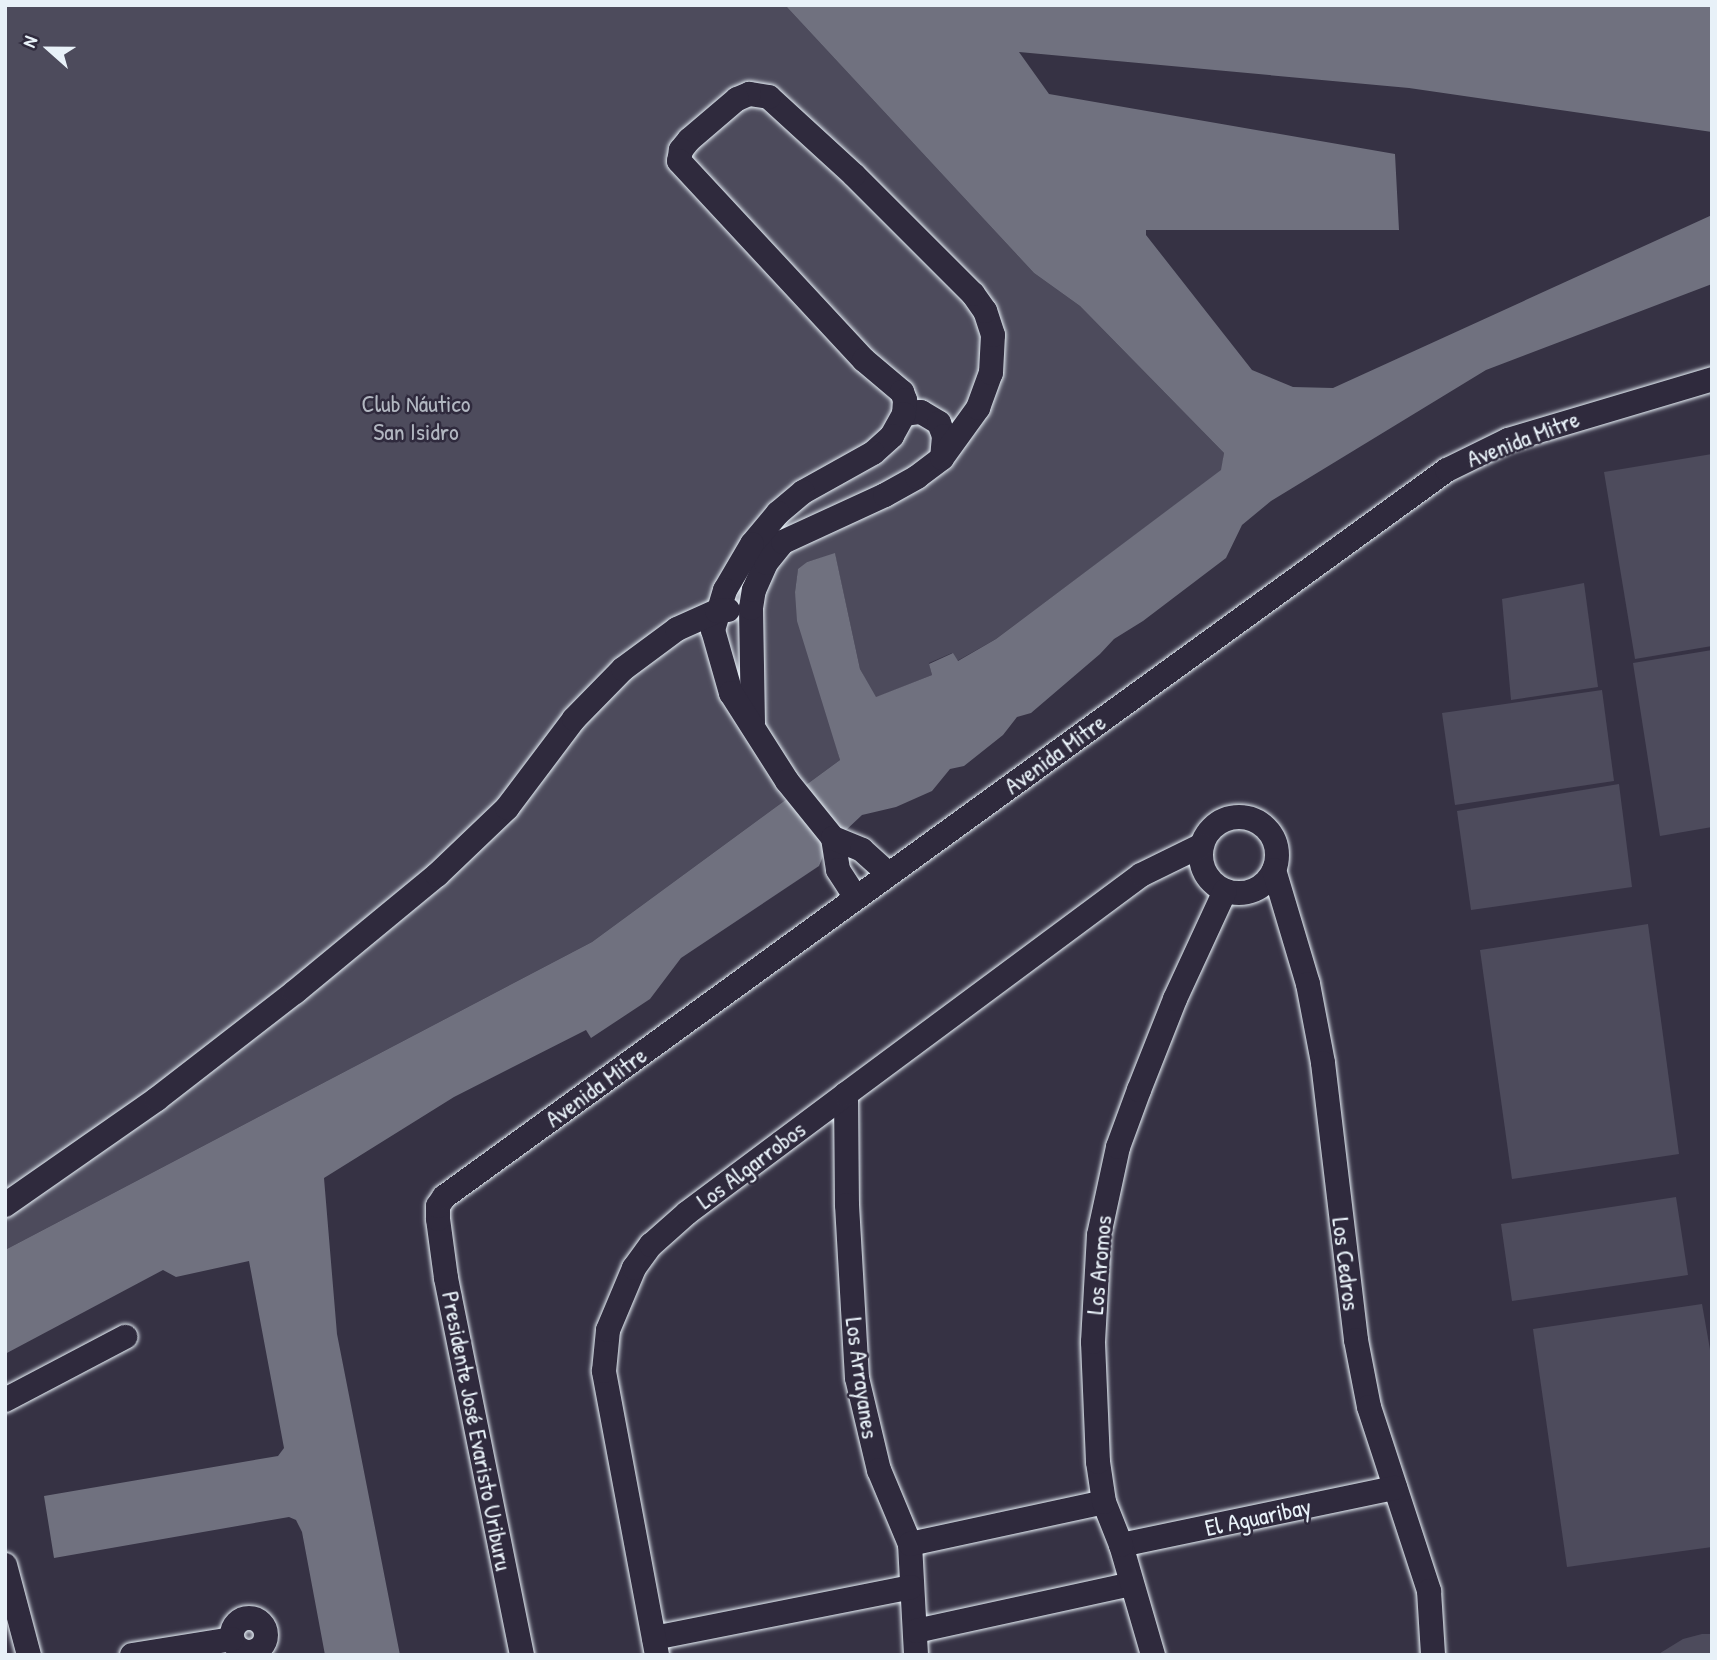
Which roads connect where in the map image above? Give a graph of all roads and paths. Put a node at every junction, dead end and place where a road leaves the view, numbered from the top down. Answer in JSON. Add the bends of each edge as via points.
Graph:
{"nodes":[{"id":1,"x":1712,"y":379,"type":"edge"},
{"id":2,"x":904,"y":414,"type":"junction"},
{"id":3,"x":942,"y":458,"type":"junction"},
{"id":4,"x":718,"y":611,"type":"junction"},
{"id":5,"x":751,"y":631,"type":"junction"},
{"id":6,"x":667,"y":635,"type":"junction"},
{"id":7,"x":715,"y":639,"type":"junction"},
{"id":8,"x":753,"y":723,"type":"junction"},
{"id":9,"x":831,"y":835,"type":"junction"},
{"id":10,"x":1202,"y":845,"type":"junction"},
{"id":11,"x":1275,"y":870,"type":"junction"},
{"id":12,"x":890,"y":874,"type":"junction"},
{"id":13,"x":1226,"y":891,"type":"junction"},
{"id":14,"x":856,"y":898,"type":"junction"},
{"id":15,"x":846,"y":1094,"type":"junction"},
{"id":16,"x":5,"y":1205,"type":"edge"},
{"id":17,"x":438,"y":1206,"type":"joint"},
{"id":18,"x":125,"y":1337,"type":"dead end"},
{"id":19,"x":5,"y":1400,"type":"edge"},
{"id":20,"x":1395,"y":1489,"type":"junction"},
{"id":21,"x":1104,"y":1502,"type":"junction"},
{"id":22,"x":910,"y":1544,"type":"junction"},
{"id":23,"x":1121,"y":1545,"type":"junction"},
{"id":24,"x":5,"y":1565,"type":"edge"},
{"id":25,"x":1131,"y":1584,"type":"junction"},
{"id":26,"x":911,"y":1587,"type":"junction"},
{"id":27,"x":5,"y":1626,"type":"edge"},
{"id":28,"x":232,"y":1639,"type":"dead end"},
{"id":29,"x":916,"y":1643,"type":"edge"},
{"id":30,"x":655,"y":1646,"type":"edge"},
{"id":31,"x":16,"y":1655,"type":"edge"},
{"id":32,"x":29,"y":1655,"type":"edge"},
{"id":33,"x":132,"y":1655,"type":"edge"},
{"id":34,"x":522,"y":1655,"type":"edge"},
{"id":35,"x":1153,"y":1655,"type":"edge"},
{"id":36,"x":1433,"y":1655,"type":"edge"}],
"edges":[{"from":1,"to":12,"type":"street","name":"Avenida Mitre","via":[[1508,440],[1447,470]]},
{"from":2,"to":3,"type":"street","via":[[921,412],[939,423],[944,436]]},
{"from":2,"to":3,"type":"street","via":[[902,392],[864,360],[679,161],[689,140],[737,99],[749,94],[769,97],[854,175],[985,311],[993,335],[991,373],[978,408]]},
{"from":2,"to":4,"type":"street","via":[[892,436],[873,453],[803,492],[778,513],[752,544]]},
{"from":3,"to":5,"type":"street","via":[[885,495],[783,542],[759,575]]},
{"from":4,"to":5,"type":"street","via":[[736,612]]},
{"from":4,"to":6,"type":"street"},
{"from":4,"to":7,"type":"street"},
{"from":5,"to":7,"type":"street","via":[[737,646]]},
{"from":5,"to":8,"type":"street"},
{"from":6,"to":7,"type":"street"},
{"from":6,"to":16,"type":"street","via":[[623,669],[574,719],[507,808],[437,875],[158,1099]]},
{"from":7,"to":8,"type":"street","via":[[731,693]]},
{"from":8,"to":9,"type":"street","via":[[788,781]]},
{"from":9,"to":12,"type":"street","via":[[862,850]]},
{"from":9,"to":14,"type":"street","via":[[838,870]]},
{"from":10,"to":11,"type":"street","name":"Los Cedros","via":[[1215,824],[1239,816],[1251,818],[1271,833],[1276,845]]},
{"from":10,"to":13,"type":"street","via":[[1202,867],[1216,886]]},
{"from":10,"to":15,"type":"street","name":"Los Algarrobos","via":[[1141,875]]},
{"from":11,"to":13,"type":"street","via":[[1259,887]]},
{"from":11,"to":20,"type":"street","name":"Los Cedros","via":[[1308,984],[1323,1063],[1356,1340],[1369,1407]]},
{"from":12,"to":14,"type":"street","name":"Avenida Mitre"},
{"from":13,"to":21,"type":"street","name":"Los Aromos","via":[[1139,1090],[1105,1197],[1093,1342],[1093,1397]]},
{"from":14,"to":17,"type":"street","name":"Avenida Mitre","via":[[444,1197]]},
{"from":15,"to":22,"type":"street","name":"Los Arrayanes","via":[[857,1378],[879,1470]]},
{"from":15,"to":30,"type":"street","name":"Los Algarrobos","via":[[670,1227],[634,1268],[608,1330],[604,1371]]},
{"from":17,"to":34,"type":"street","name":"Presidente José Evaristo Uriburu","via":[[446,1278]]},
{"from":18,"to":19,"type":"street"},
{"from":20,"to":23,"type":"street","name":"El Aguaribay"},
{"from":20,"to":36,"type":"street","name":"Los Cedros","via":[[1429,1591]]},
{"from":21,"to":22,"type":"street"},
{"from":21,"to":23,"type":"street","name":"Los Aromos"},
{"from":22,"to":26,"type":"street","name":"Los Arrayanes"},
{"from":23,"to":25,"type":"street","name":"Los Aromos"},
{"from":24,"to":32,"type":"street"},
{"from":25,"to":29,"type":"street"},
{"from":25,"to":35,"type":"street","name":"Los Aromos"},
{"from":26,"to":29,"type":"street","name":"Los Arrayanes"},
{"from":26,"to":30,"type":"street"},
{"from":27,"to":31,"type":"street"},
{"from":28,"to":33,"type":"street"}]}
